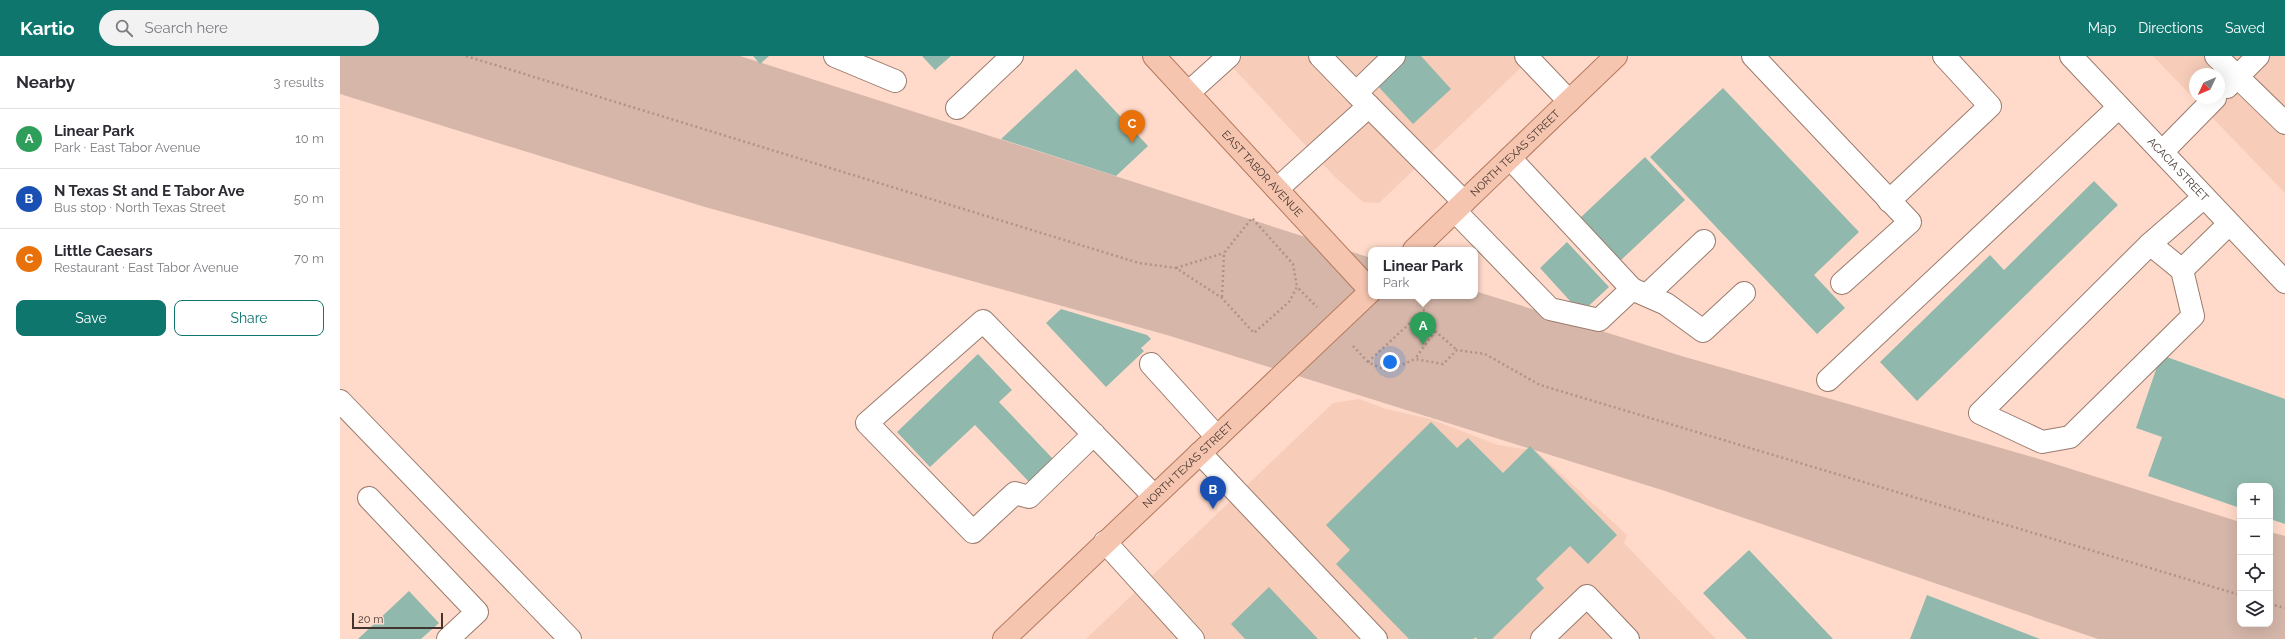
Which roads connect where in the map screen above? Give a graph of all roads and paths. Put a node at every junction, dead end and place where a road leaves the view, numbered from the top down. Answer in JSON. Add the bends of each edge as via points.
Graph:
{"nodes":[{"id":1,"x":835,"y":56,"type":"edge"},
{"id":2,"x":1012,"y":56,"type":"edge"},
{"id":3,"x":1154,"y":56,"type":"edge"},
{"id":4,"x":1229,"y":56,"type":"edge"},
{"id":5,"x":1320,"y":56,"type":"edge"},
{"id":6,"x":1394,"y":56,"type":"edge"},
{"id":7,"x":1526,"y":56,"type":"edge"},
{"id":8,"x":1616,"y":56,"type":"edge"},
{"id":9,"x":1753,"y":56,"type":"edge"},
{"id":10,"x":1944,"y":56,"type":"edge"},
{"id":11,"x":2071,"y":56,"type":"edge"},
{"id":12,"x":2216,"y":56,"type":"edge"},
{"id":13,"x":2258,"y":56,"type":"edge"},
{"id":14,"x":2237,"y":76,"type":"junction"},
{"id":15,"x":895,"y":81,"type":"dead end"},
{"id":16,"x":2225,"y":88,"type":"edge"},
{"id":17,"x":1188,"y":93,"type":"junction"},
{"id":18,"x":1362,"y":99,"type":"junction"},
{"id":19,"x":1569,"y":101,"type":"junction"},
{"id":20,"x":2209,"y":104,"type":"edge"},
{"id":21,"x":2119,"y":107,"type":"junction"},
{"id":22,"x":957,"y":108,"type":"dead end"},
{"id":23,"x":2285,"y":123,"type":"edge"},
{"id":24,"x":2162,"y":152,"type":"junction"},
{"id":25,"x":1510,"y":158,"type":"junction"},
{"id":26,"x":1277,"y":189,"type":"junction"},
{"id":27,"x":2204,"y":197,"type":"junction"},
{"id":28,"x":1890,"y":201,"type":"junction"},
{"id":29,"x":1459,"y":207,"type":"junction"},
{"id":30,"x":2229,"y":224,"type":"junction"},
{"id":31,"x":1704,"y":241,"type":"dead end"},
{"id":32,"x":2150,"y":244,"type":"junction"},
{"id":33,"x":1417,"y":247,"type":"edge"},
{"id":34,"x":1224,"y":253,"type":"junction"},
{"id":35,"x":1176,"y":268,"type":"dead end"},
{"id":36,"x":2182,"y":270,"type":"junction"},
{"id":37,"x":2285,"y":282,"type":"edge"},
{"id":38,"x":1842,"y":283,"type":"dead end"},
{"id":39,"x":1297,"y":287,"type":"dead end"},
{"id":40,"x":1368,"y":288,"type":"edge"},
{"id":41,"x":1639,"y":292,"type":"junction"},
{"id":42,"x":1744,"y":293,"type":"dead end"},
{"id":43,"x":1368,"y":294,"type":"edge"},
{"id":44,"x":1222,"y":298,"type":"dead end"},
{"id":45,"x":1435,"y":331,"type":"junction"},
{"id":46,"x":1457,"y":350,"type":"dead end"},
{"id":47,"x":1415,"y":359,"type":"dead end"},
{"id":48,"x":1368,"y":362,"type":"dead end"},
{"id":49,"x":1151,"y":364,"type":"dead end"},
{"id":50,"x":1828,"y":380,"type":"dead end"},
{"id":51,"x":340,"y":401,"type":"edge"},
{"id":52,"x":1094,"y":434,"type":"junction"},
{"id":53,"x":1217,"y":437,"type":"junction"},
{"id":54,"x":1200,"y":453,"type":"junction"},
{"id":55,"x":1154,"y":496,"type":"junction"},
{"id":56,"x":369,"y":498,"type":"dead end"},
{"id":57,"x":1105,"y":542,"type":"junction"},
{"id":58,"x":2273,"y":605,"type":"edge"},
{"id":59,"x":2285,"y":608,"type":"edge"},
{"id":60,"x":448,"y":639,"type":"edge"},
{"id":61,"x":570,"y":639,"type":"edge"},
{"id":62,"x":1004,"y":639,"type":"edge"},
{"id":63,"x":1193,"y":639,"type":"edge"},
{"id":64,"x":1376,"y":639,"type":"edge"},
{"id":65,"x":1542,"y":639,"type":"edge"},
{"id":66,"x":1628,"y":639,"type":"edge"}],
"edges":[{"from":1,"to":15,"type":"street"},
{"from":2,"to":22,"type":"street"},
{"from":3,"to":17,"type":"main road","name":"EAST TABOR AVENUE"},
{"from":4,"to":17,"type":"street"},
{"from":5,"to":18,"type":"street"},
{"from":6,"to":18,"type":"street"},
{"from":7,"to":19,"type":"street"},
{"from":8,"to":19,"type":"main road","name":"NORTH TEXAS STREET"},
{"from":9,"to":28,"type":"street"},
{"from":10,"to":28,"type":"street","via":[[1990,106]]},
{"from":11,"to":21,"type":"street","name":"ACACIA STREET"},
{"from":12,"to":14,"type":"street"},
{"from":13,"to":14,"type":"street"},
{"from":14,"to":16,"type":"street"},
{"from":14,"to":23,"type":"street"},
{"from":17,"to":26,"type":"main road","name":"EAST TABOR AVENUE"},
{"from":18,"to":26,"type":"street"},
{"from":18,"to":29,"type":"street"},
{"from":19,"to":25,"type":"main road","name":"NORTH TEXAS STREET"},
{"from":20,"to":24,"type":"street"},
{"from":21,"to":24,"type":"street","name":"ACACIA STREET"},
{"from":21,"to":50,"type":"street"},
{"from":24,"to":27,"type":"street","name":"ACACIA STREET"},
{"from":25,"to":29,"type":"main road","name":"NORTH TEXAS STREET"},
{"from":25,"to":41,"type":"street"},
{"from":26,"to":40,"type":"main road","name":"EAST TABOR AVENUE"},
{"from":27,"to":30,"type":"street","name":"ACACIA STREET"},
{"from":27,"to":32,"type":"street"},
{"from":28,"to":38,"type":"street","via":[[1910,222]]},
{"from":29,"to":33,"type":"main road","name":"NORTH TEXAS STREET"},
{"from":29,"to":41,"type":"street","via":[[1550,309],[1599,320]]},
{"from":30,"to":36,"type":"street"},
{"from":30,"to":37,"type":"street","name":"ACACIA STREET"},
{"from":31,"to":41,"type":"street"},
{"from":32,"to":36,"type":"street"},
{"from":32,"to":36,"type":"street","via":[[1980,413],[2042,442],[2070,437],[2193,316]]},
{"from":34,"to":35,"type":"path"},
{"from":34,"to":39,"type":"path","via":[[1252,218],[1293,264]]},
{"from":34,"to":44,"type":"path"},
{"from":41,"to":42,"type":"street","via":[[1666,304],[1703,331]]},
{"from":43,"to":53,"type":"main road","name":"NORTH TEXAS STREET"},
{"from":45,"to":46,"type":"path"},
{"from":45,"to":47,"type":"path"},
{"from":45,"to":48,"type":"path","via":[[1424,310]]},
{"from":49,"to":53,"type":"street"},
{"from":51,"to":61,"type":"street"},
{"from":52,"to":52,"type":"street","via":[[983,321],[867,423],[973,532],[1015,493],[1029,497]]},
{"from":52,"to":55,"type":"street"},
{"from":53,"to":54,"type":"main road","name":"NORTH TEXAS STREET"},
{"from":54,"to":55,"type":"main road","name":"NORTH TEXAS STREET"},
{"from":54,"to":64,"type":"street"},
{"from":55,"to":57,"type":"main road","name":"NORTH TEXAS STREET"},
{"from":56,"to":60,"type":"street","via":[[477,612]]},
{"from":57,"to":62,"type":"main road","name":"NORTH TEXAS STREET"},
{"from":57,"to":63,"type":"street"},
{"from":58,"to":59,"type":"path"},
{"from":65,"to":66,"type":"street","via":[[1587,596]]}]}
